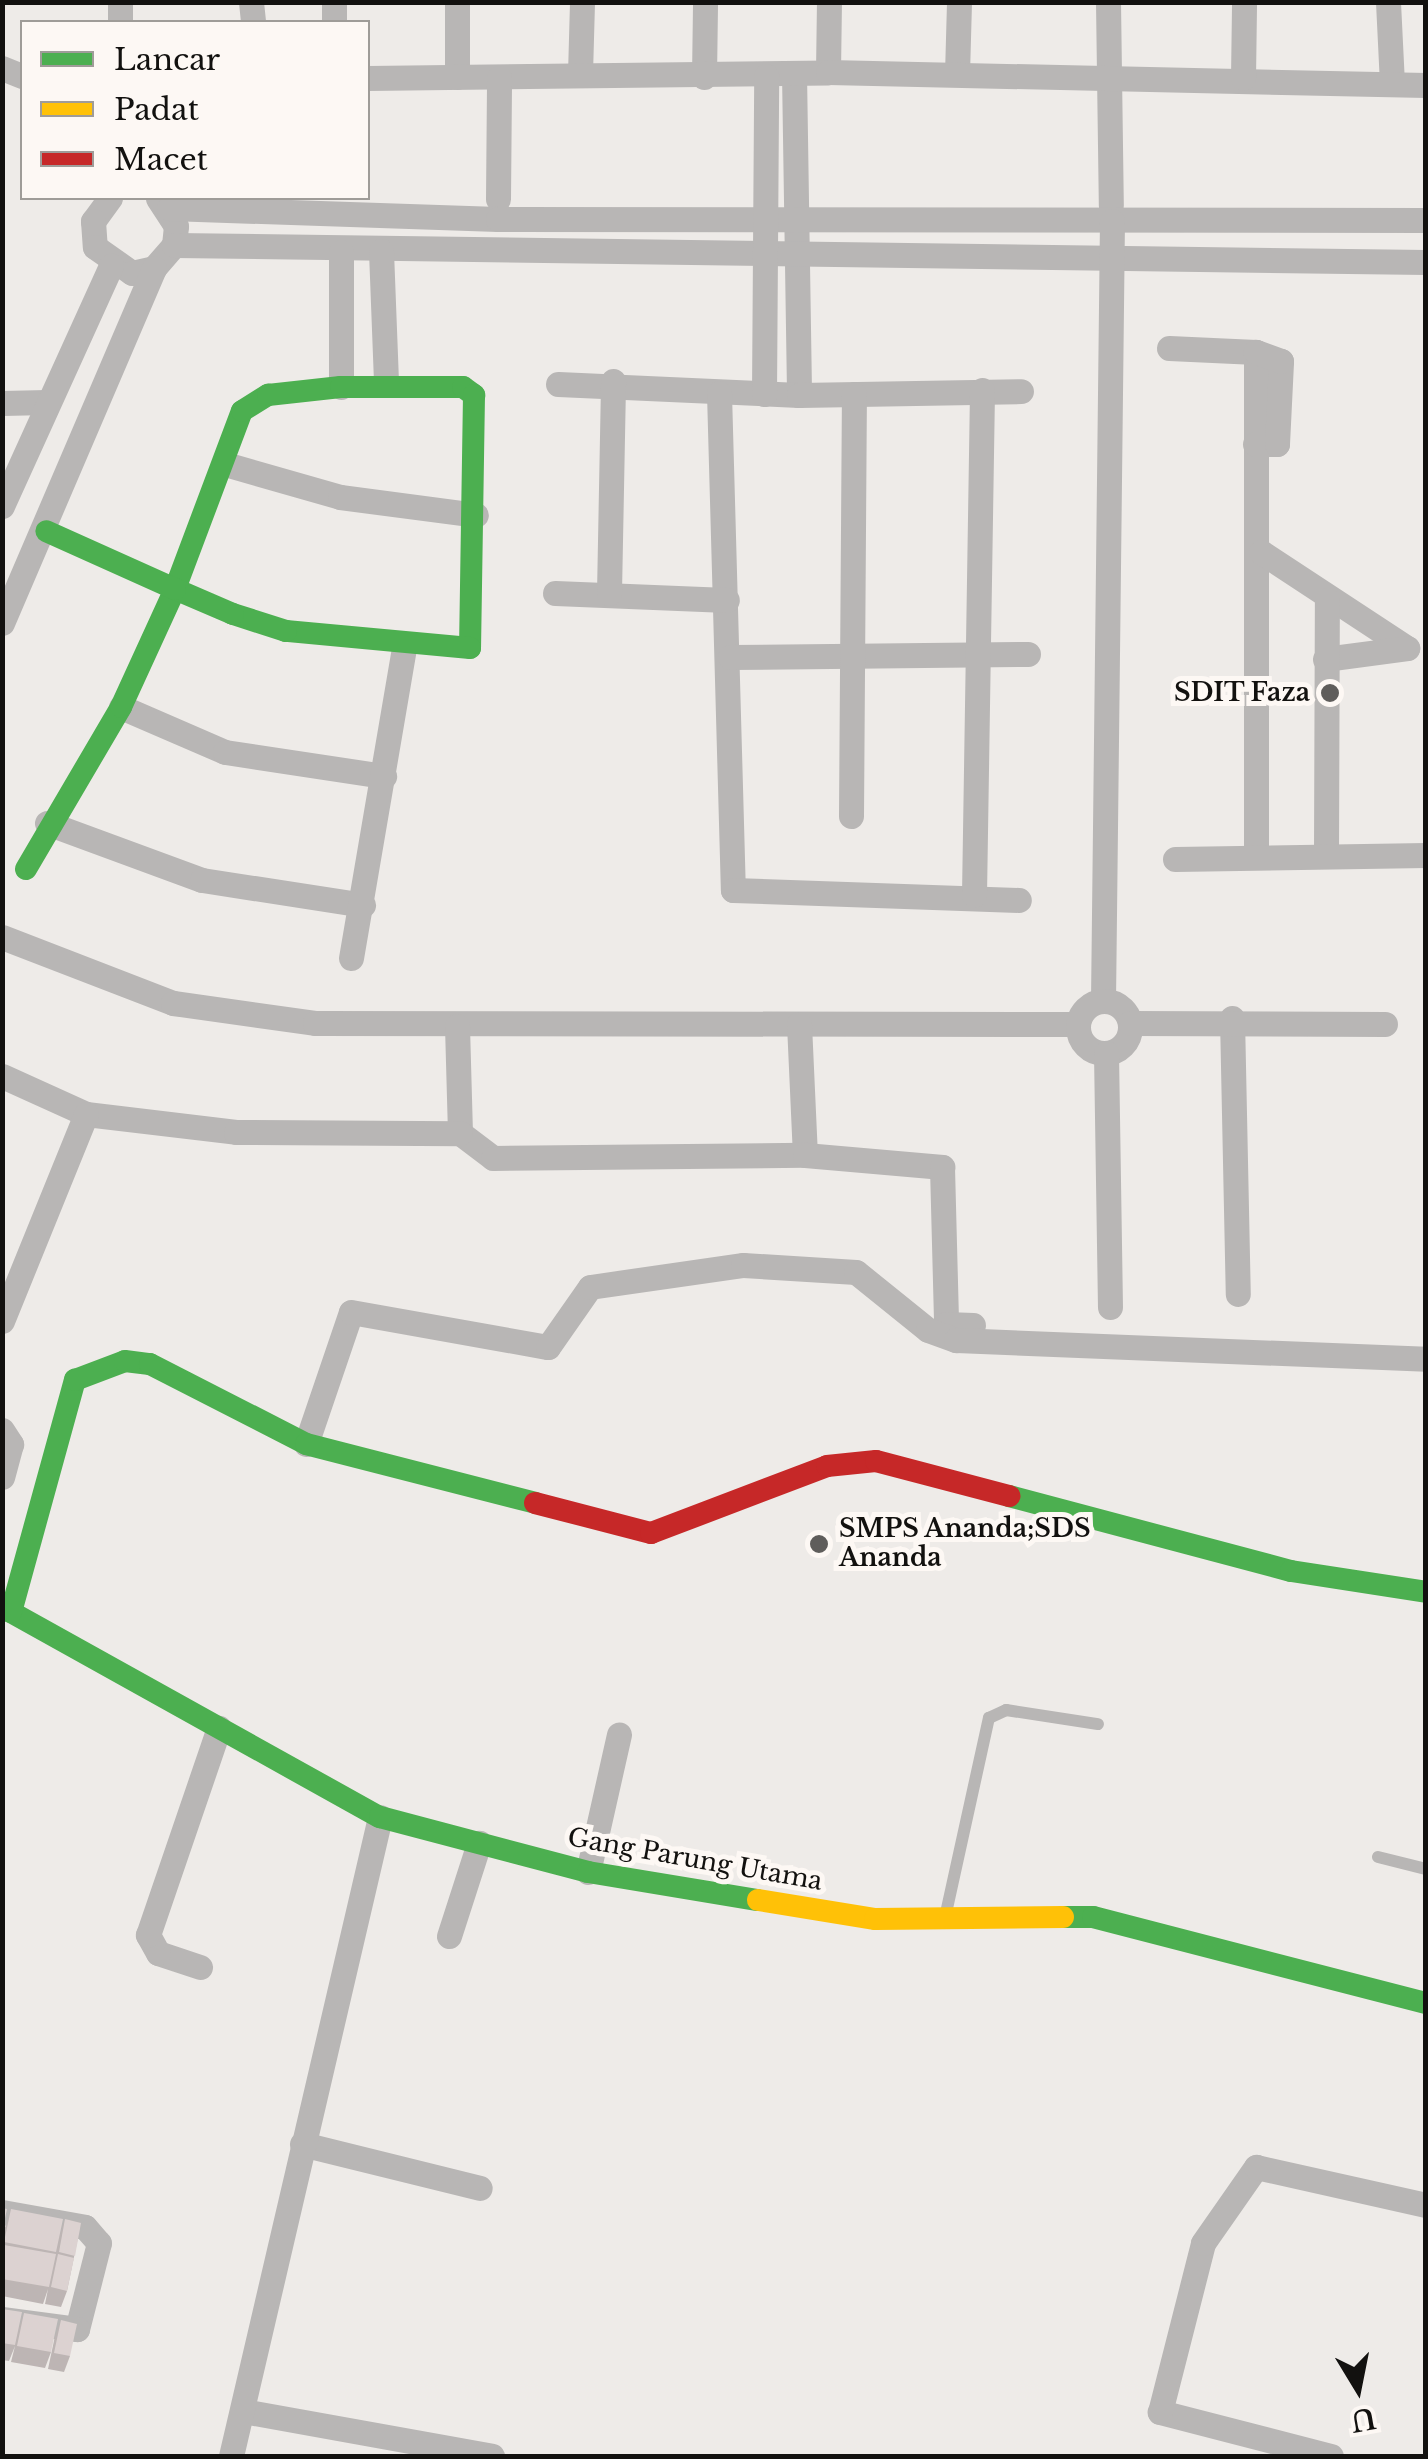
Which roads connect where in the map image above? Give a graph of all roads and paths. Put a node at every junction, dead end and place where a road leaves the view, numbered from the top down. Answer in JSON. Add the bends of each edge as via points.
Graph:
{"nodes":[{"id":1,"x":457,"y":2,"type":"edge"},
{"id":2,"x":582,"y":2,"type":"edge"},
{"id":3,"x":705,"y":2,"type":"edge"},
{"id":4,"x":829,"y":2,"type":"edge"},
{"id":5,"x":959,"y":2,"type":"edge"},
{"id":6,"x":1108,"y":2,"type":"edge"},
{"id":7,"x":1244,"y":2,"type":"edge"},
{"id":8,"x":1388,"y":2,"type":"edge"},
{"id":9,"x":828,"y":72,"type":"junction"},
{"id":10,"x":580,"y":74,"type":"junction"},
{"id":11,"x":794,"y":74,"type":"junction"},
{"id":12,"x":958,"y":74,"type":"junction"},
{"id":13,"x":766,"y":76,"type":"junction"},
{"id":14,"x":457,"y":77,"type":"junction"},
{"id":15,"x":704,"y":77,"type":"junction"},
{"id":16,"x":370,"y":78,"type":"edge"},
{"id":17,"x":498,"y":78,"type":"junction"},
{"id":18,"x":1110,"y":78,"type":"junction"},
{"id":19,"x":1243,"y":78,"type":"junction"},
{"id":20,"x":1392,"y":84,"type":"junction"},
{"id":21,"x":1426,"y":85,"type":"edge"},
{"id":22,"x":498,"y":199,"type":"dead end"},
{"id":23,"x":106,"y":200,"type":"edge"},
{"id":24,"x":163,"y":203,"type":"edge"},
{"id":25,"x":1112,"y":213,"type":"junction"},
{"id":26,"x":766,"y":219,"type":"junction"},
{"id":27,"x":798,"y":220,"type":"junction"},
{"id":28,"x":1426,"y":220,"type":"edge"},
{"id":29,"x":174,"y":245,"type":"junction"},
{"id":30,"x":381,"y":251,"type":"junction"},
{"id":31,"x":341,"y":252,"type":"junction"},
{"id":32,"x":766,"y":259,"type":"junction"},
{"id":33,"x":798,"y":260,"type":"junction"},
{"id":34,"x":1426,"y":262,"type":"edge"},
{"id":35,"x":1110,"y":263,"type":"junction"},
{"id":36,"x":111,"y":266,"type":"junction"},
{"id":37,"x":154,"y":268,"type":"junction"},
{"id":38,"x":1169,"y":348,"type":"dead end"},
{"id":39,"x":613,"y":381,"type":"junction"},
{"id":40,"x":386,"y":384,"type":"junction"},
{"id":41,"x":558,"y":384,"type":"dead end"},
{"id":42,"x":341,"y":387,"type":"junction"},
{"id":43,"x":982,"y":390,"type":"junction"},
{"id":44,"x":1021,"y":391,"type":"dead end"},
{"id":45,"x":719,"y":393,"type":"junction"},
{"id":46,"x":764,"y":394,"type":"junction"},
{"id":47,"x":854,"y":394,"type":"junction"},
{"id":48,"x":798,"y":395,"type":"junction"},
{"id":49,"x":47,"y":402,"type":"junction"},
{"id":50,"x":2,"y":403,"type":"edge"},
{"id":51,"x":225,"y":464,"type":"junction"},
{"id":52,"x":2,"y":506,"type":"edge"},
{"id":53,"x":476,"y":515,"type":"junction"},
{"id":54,"x":46,"y":531,"type":"junction"},
{"id":55,"x":1262,"y":552,"type":"junction"},
{"id":56,"x":176,"y":589,"type":"junction"},
{"id":57,"x":609,"y":593,"type":"junction"},
{"id":58,"x":555,"y":594,"type":"dead end"},
{"id":59,"x":727,"y":600,"type":"junction"},
{"id":60,"x":1327,"y":600,"type":"junction"},
{"id":61,"x":2,"y":623,"type":"edge"},
{"id":62,"x":404,"y":646,"type":"junction"},
{"id":63,"x":1028,"y":654,"type":"dead end"},
{"id":64,"x":730,"y":658,"type":"junction"},
{"id":65,"x":982,"y":659,"type":"junction"},
{"id":66,"x":1325,"y":659,"type":"junction"},
{"id":67,"x":851,"y":661,"type":"junction"},
{"id":68,"x":121,"y":707,"type":"junction"},
{"id":69,"x":384,"y":776,"type":"junction"},
{"id":70,"x":851,"y":816,"type":"dead end"},
{"id":71,"x":47,"y":823,"type":"junction"},
{"id":72,"x":1326,"y":853,"type":"junction"},
{"id":73,"x":1256,"y":854,"type":"junction"},
{"id":74,"x":1426,"y":855,"type":"edge"},
{"id":75,"x":1175,"y":860,"type":"dead end"},
{"id":76,"x":26,"y":869,"type":"dead end"},
{"id":77,"x":974,"y":895,"type":"junction"},
{"id":78,"x":1018,"y":900,"type":"dead end"},
{"id":79,"x":363,"y":904,"type":"junction"},
{"id":80,"x":2,"y":937,"type":"edge"},
{"id":81,"x":351,"y":958,"type":"dead end"},
{"id":82,"x":1103,"y":1001,"type":"junction"},
{"id":83,"x":1232,"y":1018,"type":"junction"},
{"id":84,"x":1130,"y":1023,"type":"junction"},
{"id":85,"x":799,"y":1024,"type":"junction"},
{"id":86,"x":1078,"y":1024,"type":"junction"},
{"id":87,"x":1385,"y":1024,"type":"dead end"},
{"id":88,"x":457,"y":1026,"type":"junction"},
{"id":89,"x":1106,"y":1053,"type":"junction"},
{"id":90,"x":2,"y":1076,"type":"edge"},
{"id":91,"x":86,"y":1114,"type":"junction"},
{"id":92,"x":460,"y":1133,"type":"junction"},
{"id":93,"x":805,"y":1155,"type":"junction"},
{"id":94,"x":1238,"y":1294,"type":"dead end"},
{"id":95,"x":1110,"y":1306,"type":"dead end"},
{"id":96,"x":2,"y":1321,"type":"edge"},
{"id":97,"x":1032,"y":1326,"type":"dead end"},
{"id":98,"x":1426,"y":1359,"type":"edge"},
{"id":99,"x":2,"y":1430,"type":"edge"},
{"id":100,"x":306,"y":1444,"type":"junction"},
{"id":101,"x":2,"y":1478,"type":"edge"},
{"id":102,"x":1426,"y":1592,"type":"edge"},
{"id":103,"x":7,"y":1610,"type":"edge"},
{"id":104,"x":1098,"y":1724,"type":"dead end"},
{"id":105,"x":219,"y":1728,"type":"junction"},
{"id":106,"x":619,"y":1734,"type":"dead end"},
{"id":107,"x":380,"y":1817,"type":"junction"},
{"id":108,"x":479,"y":1843,"type":"junction"},
{"id":109,"x":1378,"y":1858,"type":"dead end"},
{"id":110,"x":1426,"y":1869,"type":"edge"},
{"id":111,"x":588,"y":1872,"type":"junction"},
{"id":112,"x":944,"y":1920,"type":"junction"},
{"id":113,"x":449,"y":1936,"type":"dead end"},
{"id":114,"x":200,"y":1967,"type":"dead end"},
{"id":115,"x":1426,"y":2004,"type":"edge"},
{"id":116,"x":302,"y":2144,"type":"junction"},
{"id":117,"x":480,"y":2188,"type":"dead end"},
{"id":118,"x":1426,"y":2206,"type":"edge"},
{"id":119,"x":2,"y":2212,"type":"edge"},
{"id":120,"x":2,"y":2319,"type":"edge"},
{"id":121,"x":242,"y":2411,"type":"junction"},
{"id":122,"x":232,"y":2456,"type":"edge"},
{"id":123,"x":492,"y":2456,"type":"edge"},
{"id":124,"x":1331,"y":2456,"type":"edge"}],
"edges":[{"from":1,"to":14,"type":"street"},
{"from":2,"to":10,"type":"street"},
{"from":3,"to":15,"type":"street"},
{"from":4,"to":9,"type":"street"},
{"from":5,"to":12,"type":"street"},
{"from":6,"to":18,"type":"street"},
{"from":7,"to":19,"type":"street"},
{"from":8,"to":20,"type":"street"},
{"from":9,"to":11,"type":"street"},
{"from":9,"to":12,"type":"street"},
{"from":10,"to":15,"type":"street"},
{"from":10,"to":17,"type":"street"},
{"from":11,"to":13,"type":"street"},
{"from":11,"to":27,"type":"street"},
{"from":12,"to":18,"type":"street"},
{"from":13,"to":15,"type":"street"},
{"from":13,"to":26,"type":"street"},
{"from":14,"to":16,"type":"street"},
{"from":14,"to":17,"type":"street"},
{"from":17,"to":22,"type":"street"},
{"from":18,"to":19,"type":"street"},
{"from":18,"to":25,"type":"street"},
{"from":19,"to":20,"type":"street"},
{"from":20,"to":21,"type":"street"},
{"from":23,"to":36,"type":"street","via":[[93,221],[94,247]]},
{"from":24,"to":26,"type":"street"},
{"from":24,"to":29,"type":"street"},
{"from":25,"to":27,"type":"street"},
{"from":25,"to":28,"type":"street"},
{"from":25,"to":35,"type":"street"},
{"from":26,"to":27,"type":"street"},
{"from":26,"to":32,"type":"street"},
{"from":27,"to":33,"type":"street"},
{"from":29,"to":31,"type":"street"},
{"from":29,"to":37,"type":"street"},
{"from":30,"to":31,"type":"street"},
{"from":30,"to":32,"type":"street"},
{"from":30,"to":40,"type":"street"},
{"from":31,"to":42,"type":"street"},
{"from":32,"to":33,"type":"street"},
{"from":32,"to":46,"type":"street"},
{"from":33,"to":35,"type":"street"},
{"from":33,"to":48,"type":"street"},
{"from":34,"to":35,"type":"street"},
{"from":35,"to":82,"type":"street"},
{"from":36,"to":37,"type":"street"},
{"from":36,"to":49,"type":"street"},
{"from":37,"to":54,"type":"street"},
{"from":38,"to":55,"type":"street","via":[[1256,352],[1281,361],[1278,444],[1255,444]]},
{"from":39,"to":41,"type":"street"},
{"from":39,"to":45,"type":"street"},
{"from":39,"to":57,"type":"street"},
{"from":40,"to":42,"type":"street"},
{"from":40,"to":53,"type":"street","via":[[474,395]]},
{"from":42,"to":51,"type":"street","via":[[251,402]]},
{"from":43,"to":44,"type":"street"},
{"from":43,"to":47,"type":"street"},
{"from":43,"to":65,"type":"street"},
{"from":45,"to":46,"type":"street"},
{"from":45,"to":59,"type":"street"},
{"from":46,"to":48,"type":"street"},
{"from":47,"to":48,"type":"street"},
{"from":47,"to":67,"type":"street"},
{"from":49,"to":50,"type":"street"},
{"from":49,"to":52,"type":"street"},
{"from":51,"to":53,"type":"street","via":[[340,497]]},
{"from":51,"to":56,"type":"street"},
{"from":53,"to":62,"type":"street","via":[[470,648]]},
{"from":54,"to":56,"type":"street"},
{"from":54,"to":61,"type":"street"},
{"from":55,"to":60,"type":"street"},
{"from":55,"to":73,"type":"street"},
{"from":56,"to":62,"type":"street","via":[[286,631]]},
{"from":56,"to":68,"type":"street"},
{"from":57,"to":58,"type":"street"},
{"from":57,"to":59,"type":"street"},
{"from":59,"to":64,"type":"street"},
{"from":60,"to":66,"type":"street"},
{"from":60,"to":66,"type":"street","via":[[1407,648]]},
{"from":62,"to":69,"type":"street"},
{"from":63,"to":65,"type":"street"},
{"from":64,"to":67,"type":"street"},
{"from":64,"to":77,"type":"street","via":[[733,890]]},
{"from":65,"to":67,"type":"street"},
{"from":65,"to":77,"type":"street"},
{"from":66,"to":72,"type":"street"},
{"from":67,"to":70,"type":"street"},
{"from":68,"to":69,"type":"street","via":[[225,752]]},
{"from":68,"to":71,"type":"street"},
{"from":69,"to":79,"type":"street"},
{"from":71,"to":76,"type":"street"},
{"from":71,"to":79,"type":"street","via":[[202,880]]},
{"from":72,"to":73,"type":"street"},
{"from":72,"to":74,"type":"street"},
{"from":73,"to":75,"type":"street"},
{"from":77,"to":78,"type":"street"},
{"from":79,"to":81,"type":"street"},
{"from":80,"to":88,"type":"street","via":[[173,1003],[316,1023]]},
{"from":82,"to":84,"type":"street"},
{"from":82,"to":86,"type":"street"},
{"from":83,"to":84,"type":"street"},
{"from":83,"to":87,"type":"street"},
{"from":83,"to":94,"type":"street"},
{"from":84,"to":89,"type":"street","via":[[1124,1043]]},
{"from":85,"to":86,"type":"street"},
{"from":85,"to":88,"type":"street"},
{"from":85,"to":93,"type":"street"},
{"from":86,"to":89,"type":"street","via":[[1086,1044]]},
{"from":88,"to":92,"type":"street"},
{"from":89,"to":95,"type":"street"},
{"from":90,"to":91,"type":"street"},
{"from":91,"to":92,"type":"street","via":[[236,1132]]},
{"from":91,"to":96,"type":"street"},
{"from":92,"to":93,"type":"street","via":[[493,1158]]},
{"from":93,"to":97,"type":"street","via":[[942,1166],[946,1324]]},
{"from":98,"to":100,"type":"street","via":[[956,1340],[928,1330],[856,1272],[742,1265],[590,1287],[548,1346],[351,1312]]},
{"from":99,"to":101,"type":"street","via":[[12,1444]]},
{"from":100,"to":102,"type":"street","via":[[652,1534],[827,1466],[876,1462],[1290,1571]]},
{"from":100,"to":103,"type":"street","via":[[150,1364],[88,1369],[75,1380]]},
{"from":103,"to":105,"type":"street","name":"Gang Parung Utama"},
{"from":104,"to":112,"type":"lane","via":[[1006,1710],[988,1718]]},
{"from":105,"to":107,"type":"street","name":"Gang Parung Utama"},
{"from":105,"to":114,"type":"street","via":[[148,1935],[158,1953]]},
{"from":106,"to":111,"type":"street"},
{"from":107,"to":108,"type":"street","name":"Gang Parung Utama"},
{"from":107,"to":116,"type":"street"},
{"from":108,"to":111,"type":"street","name":"Gang Parung Utama"},
{"from":108,"to":113,"type":"street"},
{"from":109,"to":110,"type":"lane"},
{"from":111,"to":112,"type":"street","name":"Gang Parung Utama","via":[[875,1919]]},
{"from":112,"to":115,"type":"street","name":"Gang Parung Utama","via":[[1093,1918]]},
{"from":116,"to":117,"type":"street"},
{"from":116,"to":121,"type":"street"},
{"from":118,"to":124,"type":"street","via":[[1256,2166],[1203,2243],[1160,2412]]},
{"from":119,"to":120,"type":"street","via":[[84,2226],[99,2238],[77,2329]]},
{"from":121,"to":122,"type":"street"},
{"from":121,"to":123,"type":"street"}]}
